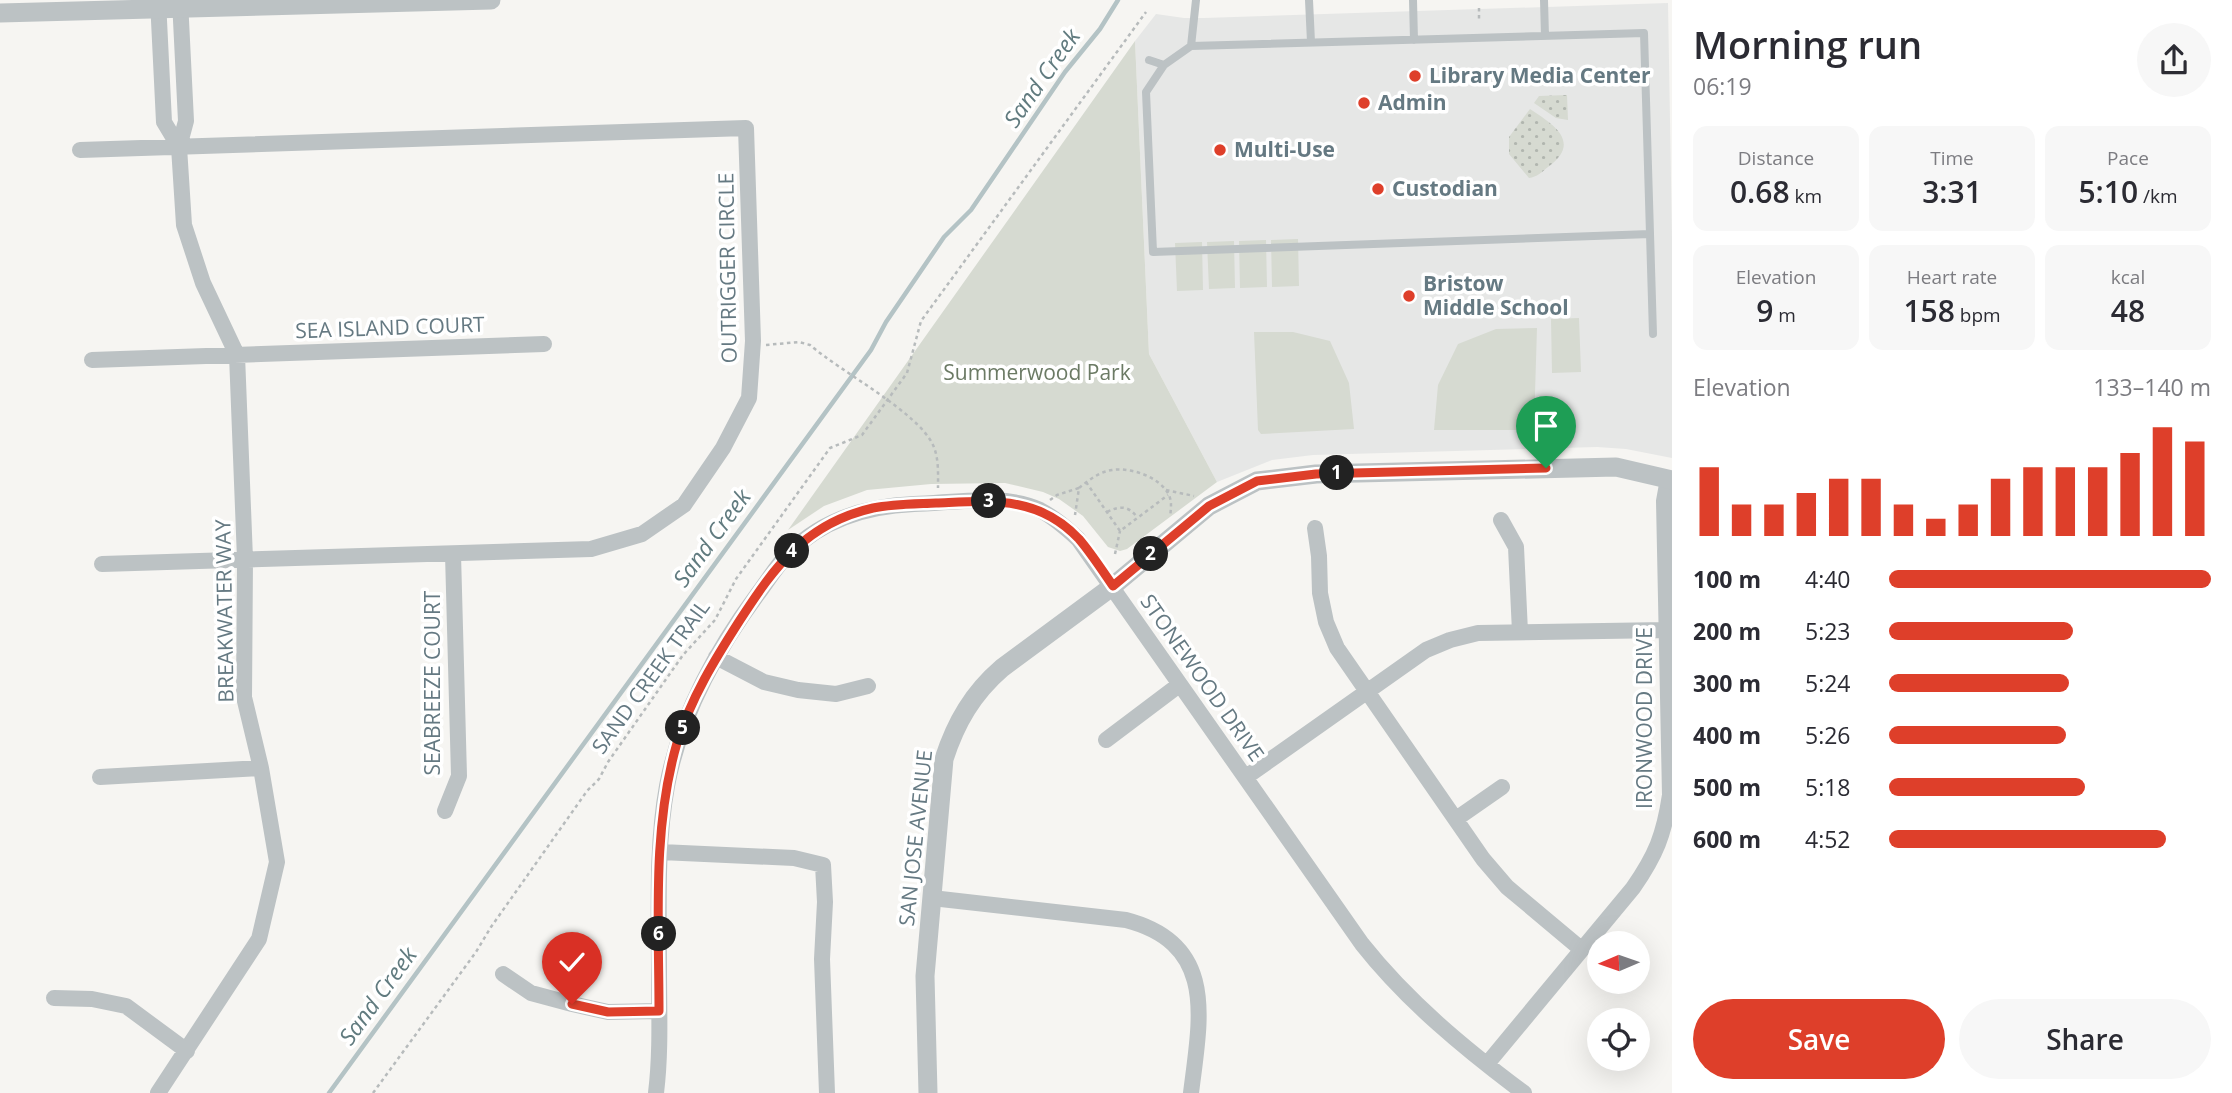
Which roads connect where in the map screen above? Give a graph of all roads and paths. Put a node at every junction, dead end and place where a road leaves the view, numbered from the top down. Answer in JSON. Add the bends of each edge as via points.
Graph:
{"nodes":[{"id":1,"x":491,"y":0,"type":"edge"},
{"id":2,"x":1196,"y":0,"type":"edge"},
{"id":3,"x":1309,"y":0,"type":"edge"},
{"id":4,"x":1413,"y":0,"type":"edge"},
{"id":5,"x":1544,"y":0,"type":"edge"},
{"id":6,"x":181,"y":4,"type":"edge"},
{"id":7,"x":158,"y":5,"type":"edge"},
{"id":8,"x":1479,"y":8,"type":"dead end"},
{"id":9,"x":1146,"y":12,"type":"dead end"},
{"id":10,"x":0,"y":13,"type":"edge"},
{"id":11,"x":1479,"y":19,"type":"dead end"},
{"id":12,"x":1545,"y":36,"type":"junction"},
{"id":13,"x":1414,"y":40,"type":"junction"},
{"id":14,"x":1311,"y":42,"type":"junction"},
{"id":15,"x":1191,"y":46,"type":"junction"},
{"id":16,"x":1149,"y":60,"type":"dead end"},
{"id":17,"x":1164,"y":65,"type":"junction"},
{"id":18,"x":179,"y":146,"type":"junction"},
{"id":19,"x":80,"y":150,"type":"dead end"},
{"id":20,"x":1650,"y":234,"type":"junction"},
{"id":21,"x":1653,"y":334,"type":"dead end"},
{"id":22,"x":544,"y":344,"type":"dead end"},
{"id":23,"x":753,"y":346,"type":"junction"},
{"id":24,"x":237,"y":355,"type":"junction"},
{"id":25,"x":92,"y":360,"type":"dead end"},
{"id":26,"x":886,"y":401,"type":"junction"},
{"id":27,"x":1671,"y":477,"type":"edge"},
{"id":28,"x":1086,"y":482,"type":"junction"},
{"id":29,"x":939,"y":488,"type":"dead end"},
{"id":30,"x":1079,"y":488,"type":"junction"},
{"id":31,"x":1166,"y":490,"type":"junction"},
{"id":32,"x":1169,"y":495,"type":"junction"},
{"id":33,"x":1200,"y":499,"type":"dead end"},
{"id":34,"x":1050,"y":500,"type":"dead end"},
{"id":35,"x":1107,"y":512,"type":"junction"},
{"id":36,"x":1074,"y":515,"type":"dead end"},
{"id":37,"x":1138,"y":518,"type":"junction"},
{"id":38,"x":1501,"y":520,"type":"dead end"},
{"id":39,"x":1170,"y":521,"type":"dead end"},
{"id":40,"x":1315,"y":528,"type":"dead end"},
{"id":41,"x":1120,"y":531,"type":"junction"},
{"id":42,"x":453,"y":554,"type":"junction"},
{"id":43,"x":1115,"y":554,"type":"dead end"},
{"id":44,"x":245,"y":559,"type":"junction"},
{"id":45,"x":102,"y":564,"type":"dead end"},
{"id":46,"x":1113,"y":586,"type":"junction"},
{"id":47,"x":715,"y":620,"type":"junction"},
{"id":48,"x":721,"y":624,"type":"dead end"},
{"id":49,"x":1666,"y":630,"type":"junction"},
{"id":50,"x":1520,"y":632,"type":"junction"},
{"id":51,"x":716,"y":657,"type":"junction"},
{"id":52,"x":1179,"y":685,"type":"junction"},
{"id":53,"x":868,"y":686,"type":"dead end"},
{"id":54,"x":1367,"y":693,"type":"junction"},
{"id":55,"x":1106,"y":740,"type":"dead end"},
{"id":56,"x":261,"y":768,"type":"junction"},
{"id":57,"x":100,"y":776,"type":"dead end"},
{"id":58,"x":1246,"y":777,"type":"junction"},
{"id":59,"x":1502,"y":787,"type":"dead end"},
{"id":60,"x":445,"y":811,"type":"dead end"},
{"id":61,"x":1457,"y":819,"type":"junction"},
{"id":62,"x":661,"y":852,"type":"junction"},
{"id":63,"x":932,"y":898,"type":"junction"},
{"id":64,"x":1581,"y":949,"type":"junction"},
{"id":65,"x":476,"y":952,"type":"junction"},
{"id":66,"x":483,"y":958,"type":"dead end"},
{"id":67,"x":503,"y":974,"type":"dead end"},
{"id":68,"x":54,"y":998,"type":"dead end"},
{"id":69,"x":659,"y":1011,"type":"junction"},
{"id":70,"x":187,"y":1051,"type":"junction"},
{"id":71,"x":1487,"y":1064,"type":"junction"},
{"id":72,"x":158,"y":1093,"type":"edge"},
{"id":73,"x":373,"y":1093,"type":"edge"},
{"id":74,"x":656,"y":1093,"type":"edge"},
{"id":75,"x":827,"y":1093,"type":"edge"},
{"id":76,"x":928,"y":1093,"type":"edge"},
{"id":77,"x":1191,"y":1093,"type":"edge"},
{"id":78,"x":1524,"y":1093,"type":"edge"}],
"edges":[{"from":1,"to":6,"type":"street"},
{"from":2,"to":15,"type":"lane"},
{"from":3,"to":14,"type":"lane"},
{"from":4,"to":13,"type":"lane"},
{"from":5,"to":12,"type":"lane"},
{"from":6,"to":7,"type":"street"},
{"from":6,"to":18,"type":"street","name":"BREAKWATER WAY","via":[[186,121]]},
{"from":7,"to":10,"type":"street"},
{"from":7,"to":18,"type":"street","name":"BREAKWATER WAY","via":[[164,122]]},
{"from":8,"to":11,"type":"path"},
{"from":9,"to":26,"type":"path","name":"SAND CREEK TRAIL","via":[[921,321],[907,373]]},
{"from":12,"to":13,"type":"lane"},
{"from":12,"to":20,"type":"lane","via":[[1644,33]]},
{"from":13,"to":14,"type":"lane"},
{"from":14,"to":15,"type":"lane"},
{"from":15,"to":17,"type":"lane"},
{"from":16,"to":17,"type":"lane"},
{"from":17,"to":20,"type":"lane","via":[[1146,92],[1153,252]]},
{"from":18,"to":19,"type":"street"},
{"from":18,"to":23,"type":"street","name":"OUTRIGGER CIRCLE","via":[[746,128]]},
{"from":18,"to":24,"type":"street","name":"BREAKWATER WAY","via":[[184,225],[203,283]]},
{"from":20,"to":21,"type":"lane"},
{"from":22,"to":24,"type":"street","name":"SEA ISLAND COURT"},
{"from":23,"to":26,"type":"path","via":[[810,345]]},
{"from":23,"to":42,"type":"street","name":"OUTRIGGER CIRCLE","via":[[749,398],[723,448],[684,505],[642,534],[591,549]]},
{"from":24,"to":25,"type":"street","name":"SEA ISLAND COURT"},
{"from":24,"to":44,"type":"street","name":"BREAKWATER WAY"},
{"from":26,"to":29,"type":"path","via":[[929,436],[935,448]]},
{"from":26,"to":47,"type":"path","name":"SAND CREEK TRAIL","via":[[862,435],[830,448],[736,579]]},
{"from":27,"to":46,"type":"street","name":"SAN JOSE AVENUE","via":[[1616,467],[1342,473],[1257,481],[1209,506]]},
{"from":27,"to":49,"type":"street","name":"IRONWOOD DRIVE","via":[[1664,501]]},
{"from":28,"to":30,"type":"path"},
{"from":28,"to":31,"type":"path","via":[[1121,469],[1143,474]]},
{"from":28,"to":35,"type":"path"},
{"from":30,"to":34,"type":"path"},
{"from":30,"to":36,"type":"path"},
{"from":31,"to":32,"type":"path"},
{"from":31,"to":33,"type":"path"},
{"from":32,"to":37,"type":"path"},
{"from":32,"to":39,"type":"path"},
{"from":35,"to":37,"type":"path","via":[[1124,507]]},
{"from":35,"to":41,"type":"path"},
{"from":37,"to":41,"type":"path"},
{"from":38,"to":50,"type":"street","via":[[1516,547]]},
{"from":40,"to":54,"type":"street","via":[[1326,622]]},
{"from":41,"to":43,"type":"path"},
{"from":42,"to":44,"type":"street","name":"OUTRIGGER CIRCLE"},
{"from":42,"to":60,"type":"street","name":"SEABREEZE COURT","via":[[459,776]]},
{"from":44,"to":45,"type":"street","name":"OUTRIGGER CIRCLE"},
{"from":44,"to":56,"type":"street","name":"BREAKWATER WAY","via":[[244,697]]},
{"from":46,"to":51,"type":"street","name":"STONEWOOD DRIVE","via":[[1078,539],[1038,509],[1007,501],[876,508],[836,521],[788,554]]},
{"from":46,"to":52,"type":"street","name":"STONEWOOD DRIVE"},
{"from":46,"to":63,"type":"street","name":"SAN JOSE AVENUE","via":[[1002,668],[967,706],[944,759]]},
{"from":47,"to":48,"type":"path"},
{"from":47,"to":65,"type":"path","name":"SAND CREEK TRAIL","via":[[683,655]]},
{"from":49,"to":50,"type":"street"},
{"from":49,"to":64,"type":"street","name":"IRONWOOD DRIVE","via":[[1670,795],[1666,826],[1653,859],[1633,888]]},
{"from":50,"to":54,"type":"street","via":[[1478,633],[1450,640],[1426,650]]},
{"from":51,"to":53,"type":"street","via":[[764,682],[798,690],[836,694]]},
{"from":51,"to":62,"type":"street","name":"STONEWOOD DRIVE","via":[[678,742],[667,785]]},
{"from":52,"to":55,"type":"street"},
{"from":52,"to":58,"type":"street","name":"STONEWOOD DRIVE"},
{"from":54,"to":58,"type":"street"},
{"from":54,"to":61,"type":"street"},
{"from":56,"to":57,"type":"street"},
{"from":56,"to":70,"type":"street","name":"BREAKWATER WAY","via":[[277,862],[259,939]]},
{"from":58,"to":71,"type":"street","name":"STONEWOOD DRIVE","via":[[1385,974]]},
{"from":59,"to":61,"type":"street"},
{"from":61,"to":64,"type":"street","via":[[1507,887]]},
{"from":62,"to":69,"type":"street","name":"STONEWOOD DRIVE"},
{"from":62,"to":75,"type":"street","via":[[793,858],[823,866]]},
{"from":63,"to":76,"type":"street","name":"SAN JOSE AVENUE","via":[[925,976]]},
{"from":63,"to":77,"type":"street","via":[[1126,920],[1168,937],[1196,980],[1199,1004]]},
{"from":64,"to":71,"type":"street","name":"IRONWOOD DRIVE"},
{"from":65,"to":66,"type":"path"},
{"from":65,"to":73,"type":"path","name":"SAND CREEK TRAIL"},
{"from":67,"to":69,"type":"street","via":[[531,993],[572,1004],[608,1012]]},
{"from":68,"to":70,"type":"street","via":[[126,1006]]},
{"from":69,"to":74,"type":"street","name":"STONEWOOD DRIVE"},
{"from":70,"to":72,"type":"street","name":"BREAKWATER WAY"},
{"from":71,"to":78,"type":"street","name":"STONEWOOD DRIVE"}]}
